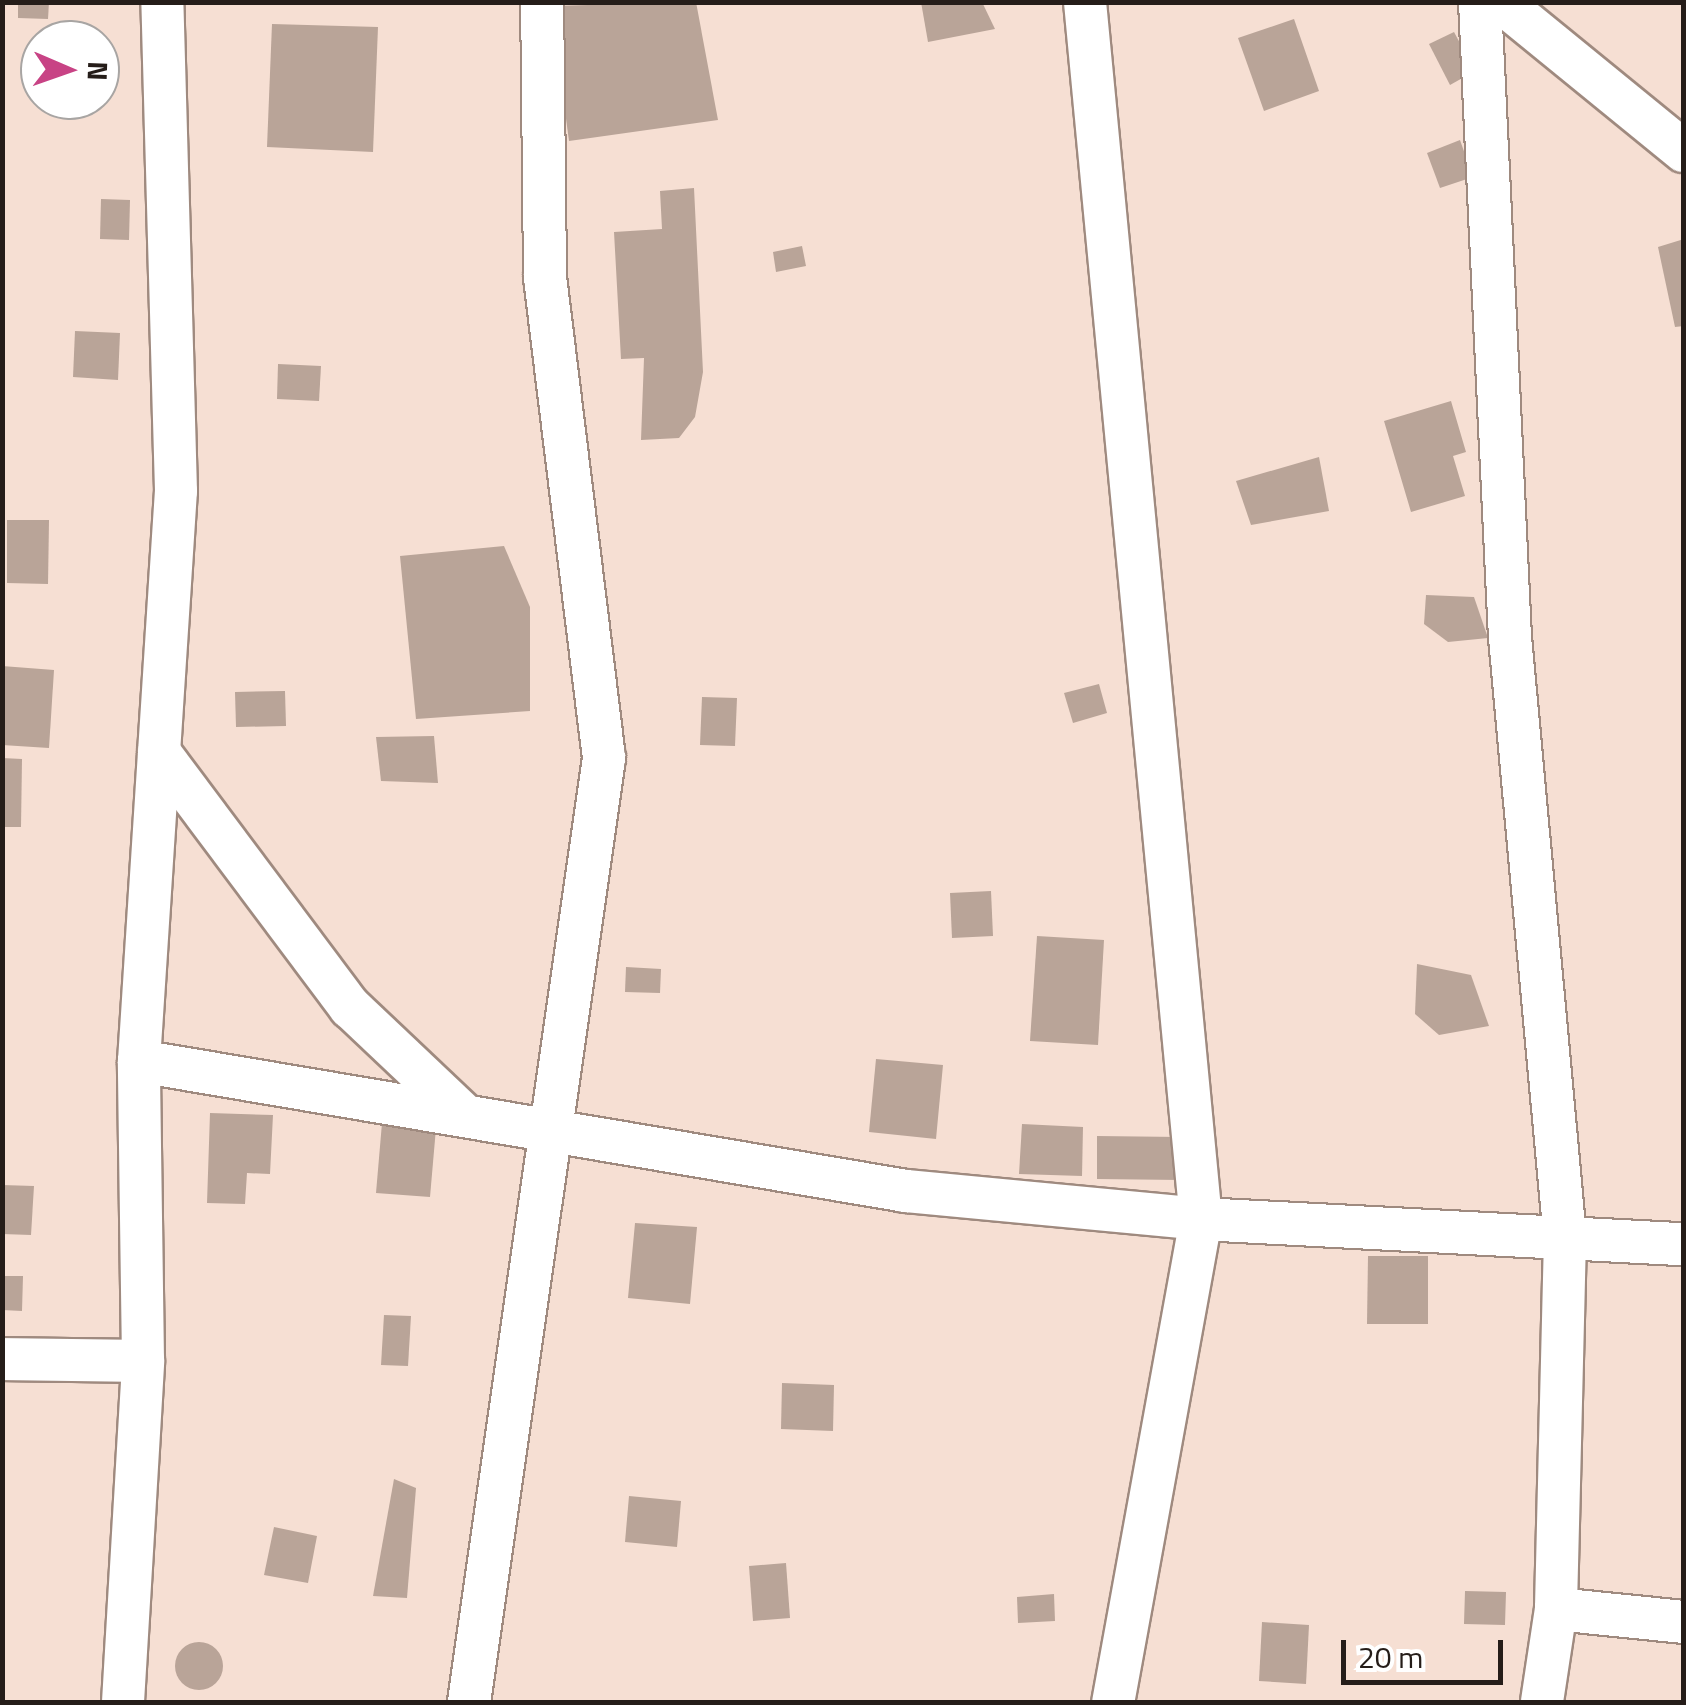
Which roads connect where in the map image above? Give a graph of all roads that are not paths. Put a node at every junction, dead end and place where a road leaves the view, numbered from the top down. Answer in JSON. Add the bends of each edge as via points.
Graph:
{"nodes":[{"id":1,"x":162,"y":2,"type":"edge"},
{"id":2,"x":542,"y":2,"type":"edge"},
{"id":3,"x":1085,"y":2,"type":"edge"},
{"id":4,"x":1480,"y":2,"type":"edge"},
{"id":5,"x":1501,"y":2,"type":"edge"},
{"id":6,"x":1684,"y":150,"type":"edge"},
{"id":7,"x":158,"y":752,"type":"junction"},
{"id":8,"x":139,"y":1062,"type":"junction"},
{"id":9,"x":462,"y":1112,"type":"junction"},
{"id":10,"x":553,"y":1126,"type":"junction"},
{"id":11,"x":1201,"y":1219,"type":"junction"},
{"id":12,"x":1565,"y":1238,"type":"junction"},
{"id":13,"x":1684,"y":1244,"type":"edge"},
{"id":14,"x":2,"y":1359,"type":"edge"},
{"id":15,"x":143,"y":1361,"type":"junction"},
{"id":16,"x":1556,"y":1609,"type":"junction"},
{"id":17,"x":1684,"y":1622,"type":"edge"},
{"id":18,"x":123,"y":1702,"type":"edge"},
{"id":19,"x":469,"y":1702,"type":"edge"},
{"id":20,"x":1113,"y":1702,"type":"edge"},
{"id":21,"x":1542,"y":1702,"type":"edge"}],
"edges":[{"from":1,"to":7,"type":"street","via":[[176,491]]},
{"from":2,"to":10,"type":"street","via":[[546,278],[604,758]]},
{"from":3,"to":11,"type":"street"},
{"from":4,"to":12,"type":"street","via":[[1510,638]]},
{"from":5,"to":6,"type":"street"},
{"from":7,"to":8,"type":"street"},
{"from":7,"to":9,"type":"street","via":[[350,1007]]},
{"from":8,"to":9,"type":"street"},
{"from":8,"to":15,"type":"street"},
{"from":9,"to":10,"type":"street"},
{"from":10,"to":11,"type":"street","via":[[906,1191]]},
{"from":10,"to":19,"type":"street"},
{"from":11,"to":12,"type":"street"},
{"from":11,"to":20,"type":"street"},
{"from":12,"to":13,"type":"street"},
{"from":12,"to":16,"type":"street"},
{"from":14,"to":15,"type":"street"},
{"from":15,"to":18,"type":"street"},
{"from":16,"to":17,"type":"street"},
{"from":16,"to":21,"type":"street"}]}
